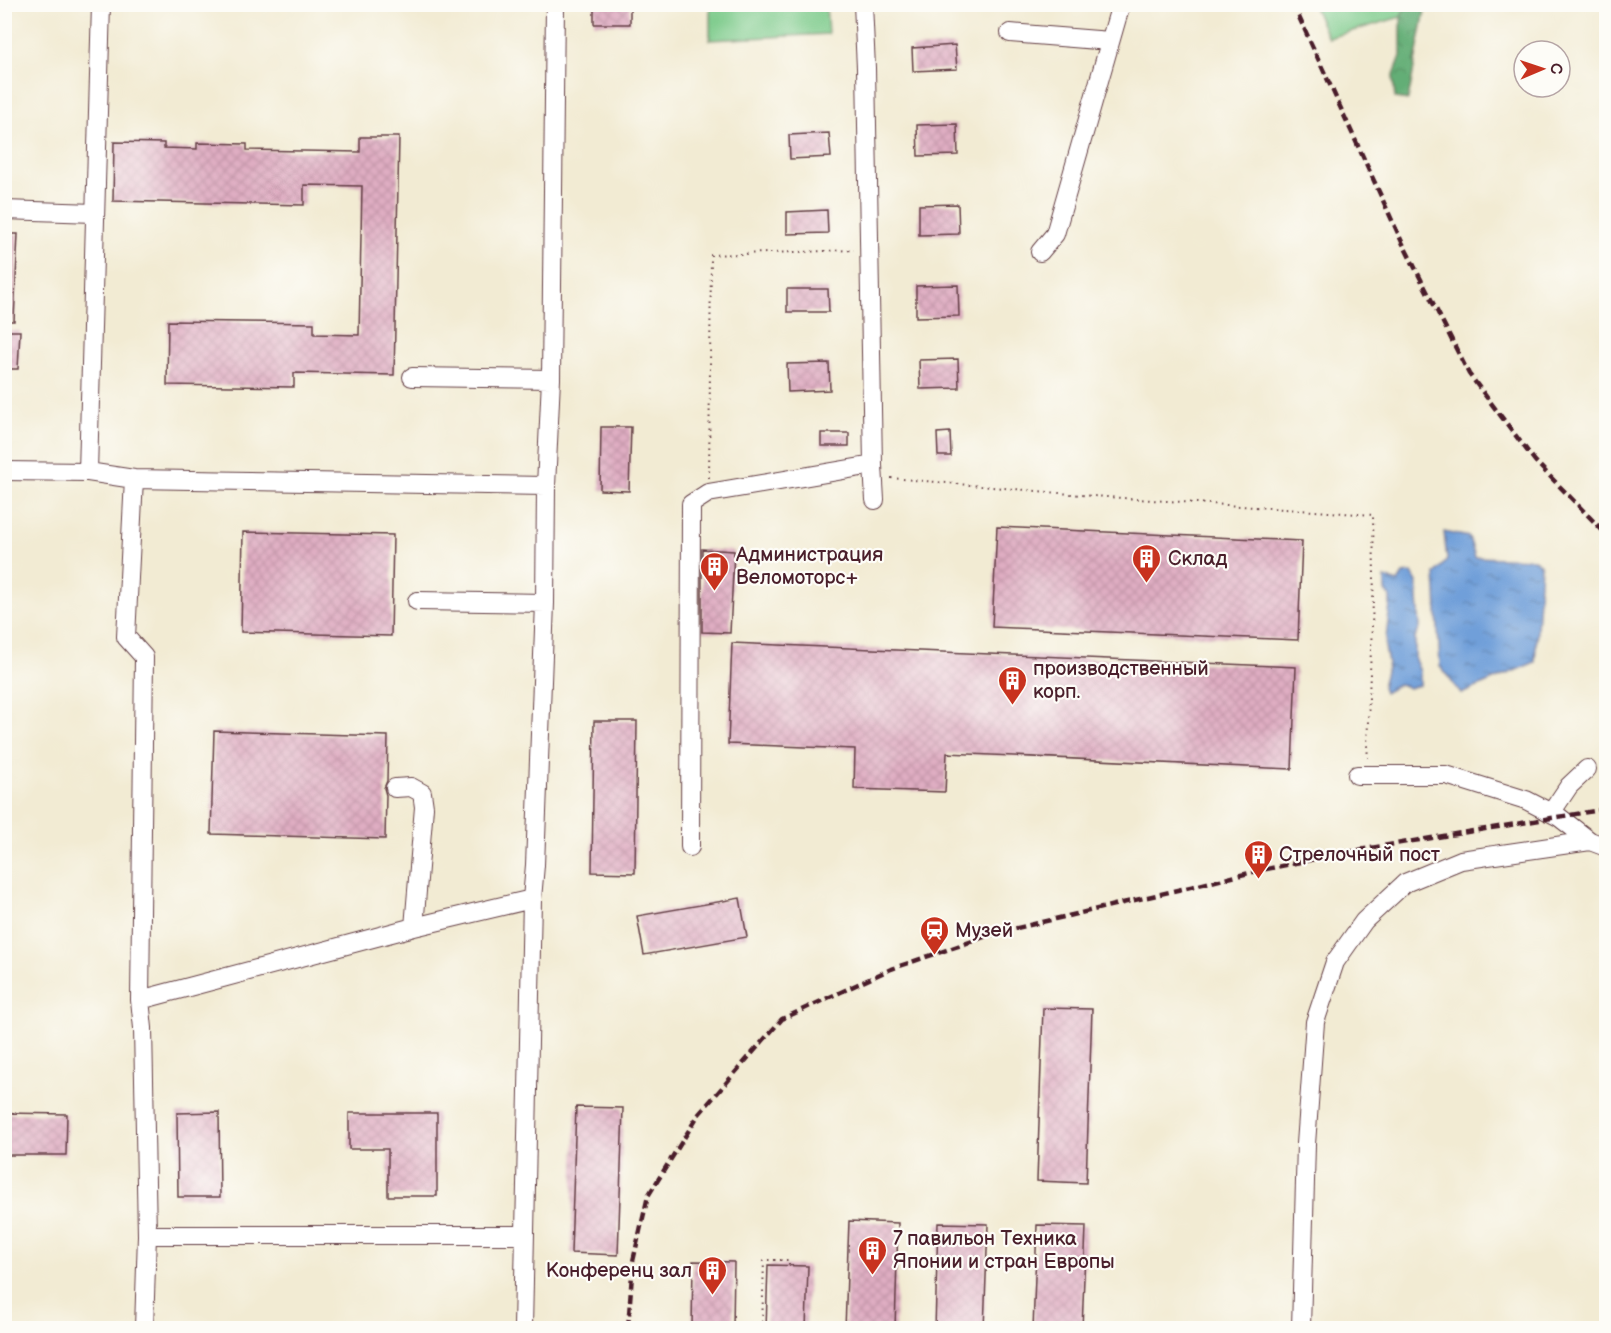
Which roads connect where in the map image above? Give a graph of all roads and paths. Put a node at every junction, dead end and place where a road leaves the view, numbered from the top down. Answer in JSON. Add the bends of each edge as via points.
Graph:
{"nodes":[{"id":1,"x":101,"y":4,"type":"edge"},
{"id":2,"x":555,"y":4,"type":"edge"},
{"id":3,"x":863,"y":4,"type":"edge"},
{"id":4,"x":1121,"y":4,"type":"edge"},
{"id":5,"x":1010,"y":33,"type":"dead end"},
{"id":6,"x":1110,"y":41,"type":"junction"},
{"id":7,"x":4,"y":210,"type":"edge"},
{"id":8,"x":95,"y":213,"type":"junction"},
{"id":9,"x":869,"y":250,"type":"junction"},
{"id":10,"x":1040,"y":252,"type":"dead end"},
{"id":11,"x":412,"y":377,"type":"dead end"},
{"id":12,"x":551,"y":379,"type":"junction"},
{"id":13,"x":873,"y":470,"type":"junction"},
{"id":14,"x":4,"y":471,"type":"edge"},
{"id":15,"x":88,"y":472,"type":"junction"},
{"id":16,"x":134,"y":479,"type":"junction"},
{"id":17,"x":546,"y":486,"type":"junction"},
{"id":18,"x":708,"y":493,"type":"junction"},
{"id":19,"x":875,"y":500,"type":"dead end"},
{"id":20,"x":417,"y":601,"type":"dead end"},
{"id":21,"x":545,"y":603,"type":"junction"},
{"id":22,"x":1587,"y":769,"type":"dead end"},
{"id":23,"x":1363,"y":775,"type":"joint"},
{"id":24,"x":395,"y":788,"type":"dead end"},
{"id":25,"x":1551,"y":813,"type":"junction"},
{"id":26,"x":1598,"y":844,"type":"edge"},
{"id":27,"x":690,"y":847,"type":"dead end"},
{"id":28,"x":532,"y":899,"type":"junction"},
{"id":29,"x":414,"y":927,"type":"junction"},
{"id":30,"x":140,"y":1000,"type":"junction"},
{"id":31,"x":147,"y":1235,"type":"junction"},
{"id":32,"x":525,"y":1235,"type":"junction"},
{"id":33,"x":789,"y":1266,"type":"dead end"},
{"id":34,"x":1139,"y":1321,"type":"dead end"},
{"id":35,"x":144,"y":1329,"type":"edge"},
{"id":36,"x":523,"y":1329,"type":"edge"},
{"id":37,"x":762,"y":1329,"type":"edge"},
{"id":38,"x":1139,"y":1329,"type":"edge"},
{"id":39,"x":1301,"y":1329,"type":"edge"}],
"edges":[{"from":1,"to":8,"type":"street"},
{"from":2,"to":12,"type":"street"},
{"from":3,"to":9,"type":"street"},
{"from":4,"to":6,"type":"street"},
{"from":5,"to":6,"type":"street"},
{"from":6,"to":10,"type":"street","via":[[1055,234]]},
{"from":7,"to":8,"type":"street"},
{"from":8,"to":15,"type":"street"},
{"from":9,"to":13,"type":"street"},
{"from":9,"to":18,"type":"path","via":[[711,255]]},
{"from":11,"to":12,"type":"street"},
{"from":12,"to":17,"type":"street"},
{"from":13,"to":18,"type":"street"},
{"from":13,"to":19,"type":"street"},
{"from":13,"to":23,"type":"path","via":[[1105,497],[1373,515],[1374,577]]},
{"from":14,"to":15,"type":"street"},
{"from":15,"to":16,"type":"street"},
{"from":16,"to":17,"type":"street"},
{"from":16,"to":30,"type":"street","via":[[126,638],[144,657]]},
{"from":17,"to":21,"type":"street"},
{"from":18,"to":27,"type":"street","via":[[691,504]]},
{"from":20,"to":21,"type":"street"},
{"from":21,"to":28,"type":"street"},
{"from":22,"to":25,"type":"street","via":[[1569,786]]},
{"from":23,"to":25,"type":"street","via":[[1446,775],[1526,800]]},
{"from":24,"to":29,"type":"street","via":[[411,787],[422,793],[424,807]]},
{"from":25,"to":26,"type":"street"},
{"from":26,"to":39,"type":"street","via":[[1461,860],[1405,883],[1364,921],[1335,962],[1316,1022],[1306,1144]]},
{"from":28,"to":29,"type":"street"},
{"from":28,"to":32,"type":"street"},
{"from":29,"to":30,"type":"street"},
{"from":30,"to":31,"type":"street"},
{"from":31,"to":32,"type":"street"},
{"from":31,"to":35,"type":"street"},
{"from":32,"to":36,"type":"street"},
{"from":33,"to":37,"type":"path","via":[[789,1260],[764,1260]]},
{"from":34,"to":38,"type":"path"}]}
